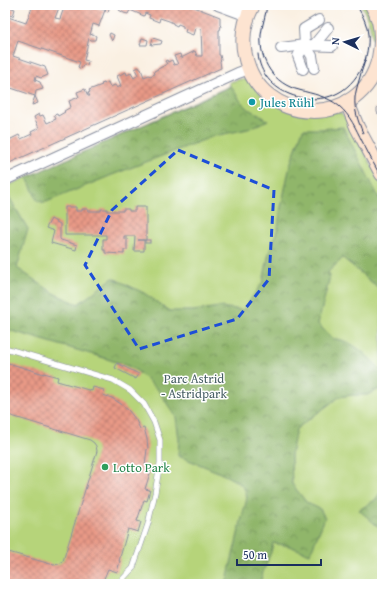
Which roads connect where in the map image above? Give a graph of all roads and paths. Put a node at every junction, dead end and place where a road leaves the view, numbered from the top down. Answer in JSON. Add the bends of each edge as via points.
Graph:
{"nodes":[{"id":1,"x":218,"y":5,"type":"edge"},
{"id":2,"x":250,"y":11,"type":"edge"},
{"id":3,"x":377,"y":11,"type":"edge"},
{"id":4,"x":319,"y":20,"type":"dead end"},
{"id":5,"x":328,"y":28,"type":"dead end"},
{"id":6,"x":309,"y":45,"type":"junction"},
{"id":7,"x":332,"y":46,"type":"dead end"},
{"id":8,"x":281,"y":48,"type":"dead end"},
{"id":9,"x":303,"y":68,"type":"dead end"},
{"id":10,"x":314,"y":68,"type":"dead end"},
{"id":11,"x":379,"y":68,"type":"edge"},
{"id":12,"x":249,"y":69,"type":"junction"},
{"id":13,"x":347,"y":102,"type":"junction"},
{"id":14,"x":382,"y":174,"type":"edge"},
{"id":15,"x":5,"y":180,"type":"edge"},
{"id":16,"x":5,"y":348,"type":"edge"},
{"id":17,"x":119,"y":582,"type":"dead end"}],
"edges":[{"from":1,"to":2,"type":"street"},
{"from":2,"to":12,"type":"street","via":[[243,42]]},
{"from":3,"to":11,"type":"street","via":[[381,28]]},
{"from":4,"to":6,"type":"street","via":[[304,29]]},
{"from":5,"to":6,"type":"street"},
{"from":6,"to":7,"type":"street"},
{"from":6,"to":8,"type":"street"},
{"from":6,"to":9,"type":"street","via":[[298,56]]},
{"from":6,"to":10,"type":"street"},
{"from":11,"to":13,"type":"street","via":[[364,89]]},
{"from":12,"to":13,"type":"street","via":[[266,93],[291,108],[319,111]]},
{"from":12,"to":15,"type":"street"},
{"from":13,"to":14,"type":"street"},
{"from":16,"to":17,"type":"lane","via":[[113,380],[130,390],[144,404],[154,422],[160,440],[160,463],[155,493],[148,524],[133,568]]}]}
